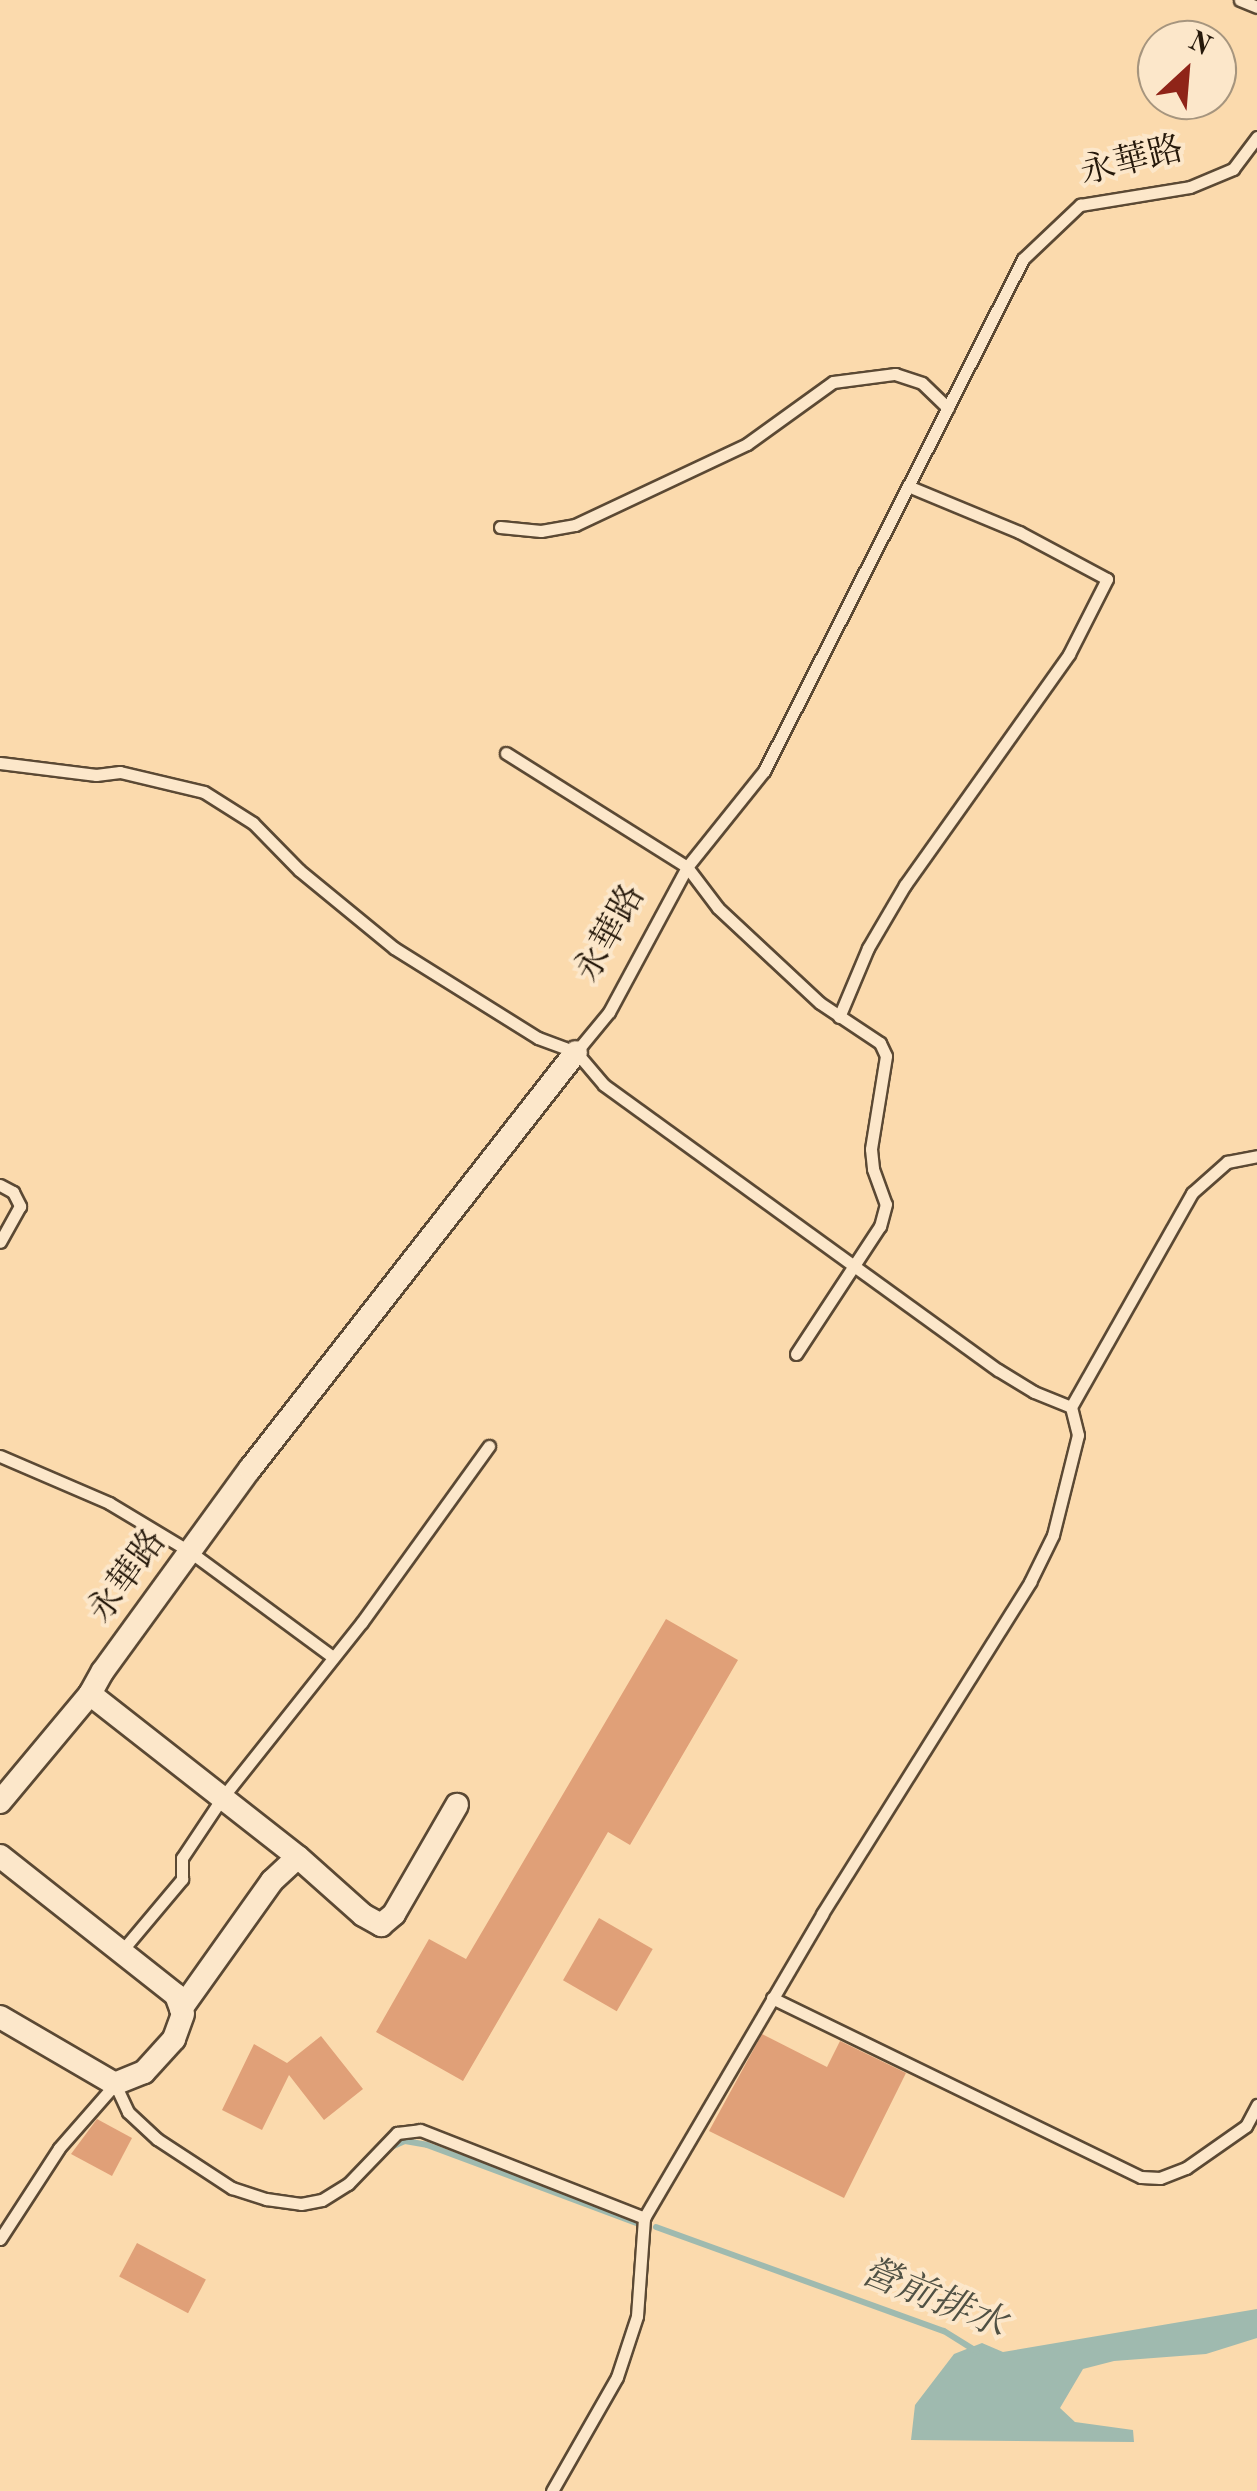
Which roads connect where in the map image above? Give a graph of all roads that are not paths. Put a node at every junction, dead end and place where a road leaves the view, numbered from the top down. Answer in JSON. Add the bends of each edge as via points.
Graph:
{"nodes":[{"id":1,"x":1240,"y":0,"type":"edge"},
{"id":2,"x":1257,"y":7,"type":"edge"},
{"id":3,"x":1257,"y":137,"type":"edge"},
{"id":4,"x":948,"y":408,"type":"junction"},
{"id":5,"x":908,"y":486,"type":"junction"},
{"id":6,"x":500,"y":527,"type":"dead end"},
{"id":7,"x":506,"y":753,"type":"dead end"},
{"id":8,"x":0,"y":763,"type":"edge"},
{"id":9,"x":688,"y":867,"type":"junction"},
{"id":10,"x":839,"y":1017,"type":"junction"},
{"id":11,"x":576,"y":1052,"type":"junction"},
{"id":12,"x":1257,"y":1156,"type":"edge"},
{"id":13,"x":0,"y":1184,"type":"edge"},
{"id":14,"x":0,"y":1242,"type":"edge"},
{"id":15,"x":856,"y":1264,"type":"junction"},
{"id":16,"x":796,"y":1354,"type":"dead end"},
{"id":17,"x":1071,"y":1406,"type":"junction"},
{"id":18,"x":489,"y":1446,"type":"dead end"},
{"id":19,"x":0,"y":1456,"type":"edge"},
{"id":20,"x":189,"y":1551,"type":"junction"},
{"id":21,"x":333,"y":1657,"type":"junction"},
{"id":22,"x":90,"y":1694,"type":"junction"},
{"id":23,"x":222,"y":1798,"type":"junction"},
{"id":24,"x":0,"y":1802,"type":"edge"},
{"id":25,"x":458,"y":1806,"type":"dead end"},
{"id":26,"x":0,"y":1856,"type":"edge"},
{"id":27,"x":298,"y":1857,"type":"junction"},
{"id":28,"x":120,"y":1954,"type":"junction"},
{"id":29,"x":772,"y":1998,"type":"junction"},
{"id":30,"x":181,"y":2009,"type":"junction"},
{"id":31,"x":0,"y":2017,"type":"edge"},
{"id":32,"x":115,"y":2084,"type":"junction"},
{"id":33,"x":1257,"y":2105,"type":"edge"},
{"id":34,"x":644,"y":2218,"type":"junction"},
{"id":35,"x":0,"y":2239,"type":"edge"},
{"id":36,"x":552,"y":2491,"type":"edge"}],
"edges":[{"from":1,"to":2,"type":"lane"},
{"from":3,"to":4,"type":"lane","name":"永華路","via":[[1233,169],[1190,187],[1080,205],[1023,258]]},
{"from":4,"to":5,"type":"lane","name":"永華路"},
{"from":4,"to":6,"type":"lane","via":[[922,383],[895,374],[833,382],[747,444],[576,525],[541,532]]},
{"from":5,"to":9,"type":"lane","name":"永華路","via":[[764,771]]},
{"from":5,"to":10,"type":"lane","via":[[1019,532],[1108,579],[1069,654],[904,885]]},
{"from":7,"to":9,"type":"lane"},
{"from":8,"to":11,"type":"lane","via":[[120,772],[204,792],[253,823],[394,948],[538,1038]]},
{"from":9,"to":10,"type":"lane","via":[[718,908]]},
{"from":9,"to":11,"type":"lane","name":"永華路","via":[[608,1012]]},
{"from":10,"to":15,"type":"lane","via":[[880,1043],[886,1056],[872,1149],[886,1204]]},
{"from":11,"to":15,"type":"lane","via":[[604,1085]]},
{"from":11,"to":20,"type":"street","name":"永華路"},
{"from":12,"to":17,"type":"lane","via":[[1227,1162],[1192,1193]]},
{"from":13,"to":14,"type":"lane","via":[[20,1206]]},
{"from":15,"to":16,"type":"lane"},
{"from":15,"to":17,"type":"lane","via":[[998,1370]]},
{"from":17,"to":29,"type":"lane","via":[[1078,1434],[1053,1534],[1030,1582]]},
{"from":18,"to":21,"type":"lane"},
{"from":19,"to":20,"type":"lane","via":[[109,1503]]},
{"from":20,"to":21,"type":"lane"},
{"from":20,"to":22,"type":"street","name":"永華路"},
{"from":21,"to":23,"type":"lane"},
{"from":22,"to":23,"type":"street"},
{"from":22,"to":24,"type":"street","name":"永華路"},
{"from":23,"to":27,"type":"street"},
{"from":23,"to":28,"type":"lane","via":[[182,1858],[182,1878]]},
{"from":25,"to":27,"type":"street","via":[[382,1925]]},
{"from":26,"to":28,"type":"street"},
{"from":27,"to":30,"type":"street","via":[[272,1881]]},
{"from":28,"to":30,"type":"street","via":[[176,1995]]},
{"from":29,"to":33,"type":"lane","via":[[1141,2177],[1186,2168],[1246,2126]]},
{"from":29,"to":34,"type":"lane"},
{"from":30,"to":32,"type":"street","via":[[174,2039],[144,2072]]},
{"from":31,"to":32,"type":"street"},
{"from":32,"to":34,"type":"lane","via":[[128,2112],[158,2139],[232,2188],[266,2199],[322,2200],[348,2184],[398,2133],[420,2130]]},
{"from":32,"to":35,"type":"lane","via":[[59,2148]]},
{"from":34,"to":36,"type":"lane","via":[[632,2332],[617,2378]]}]}
